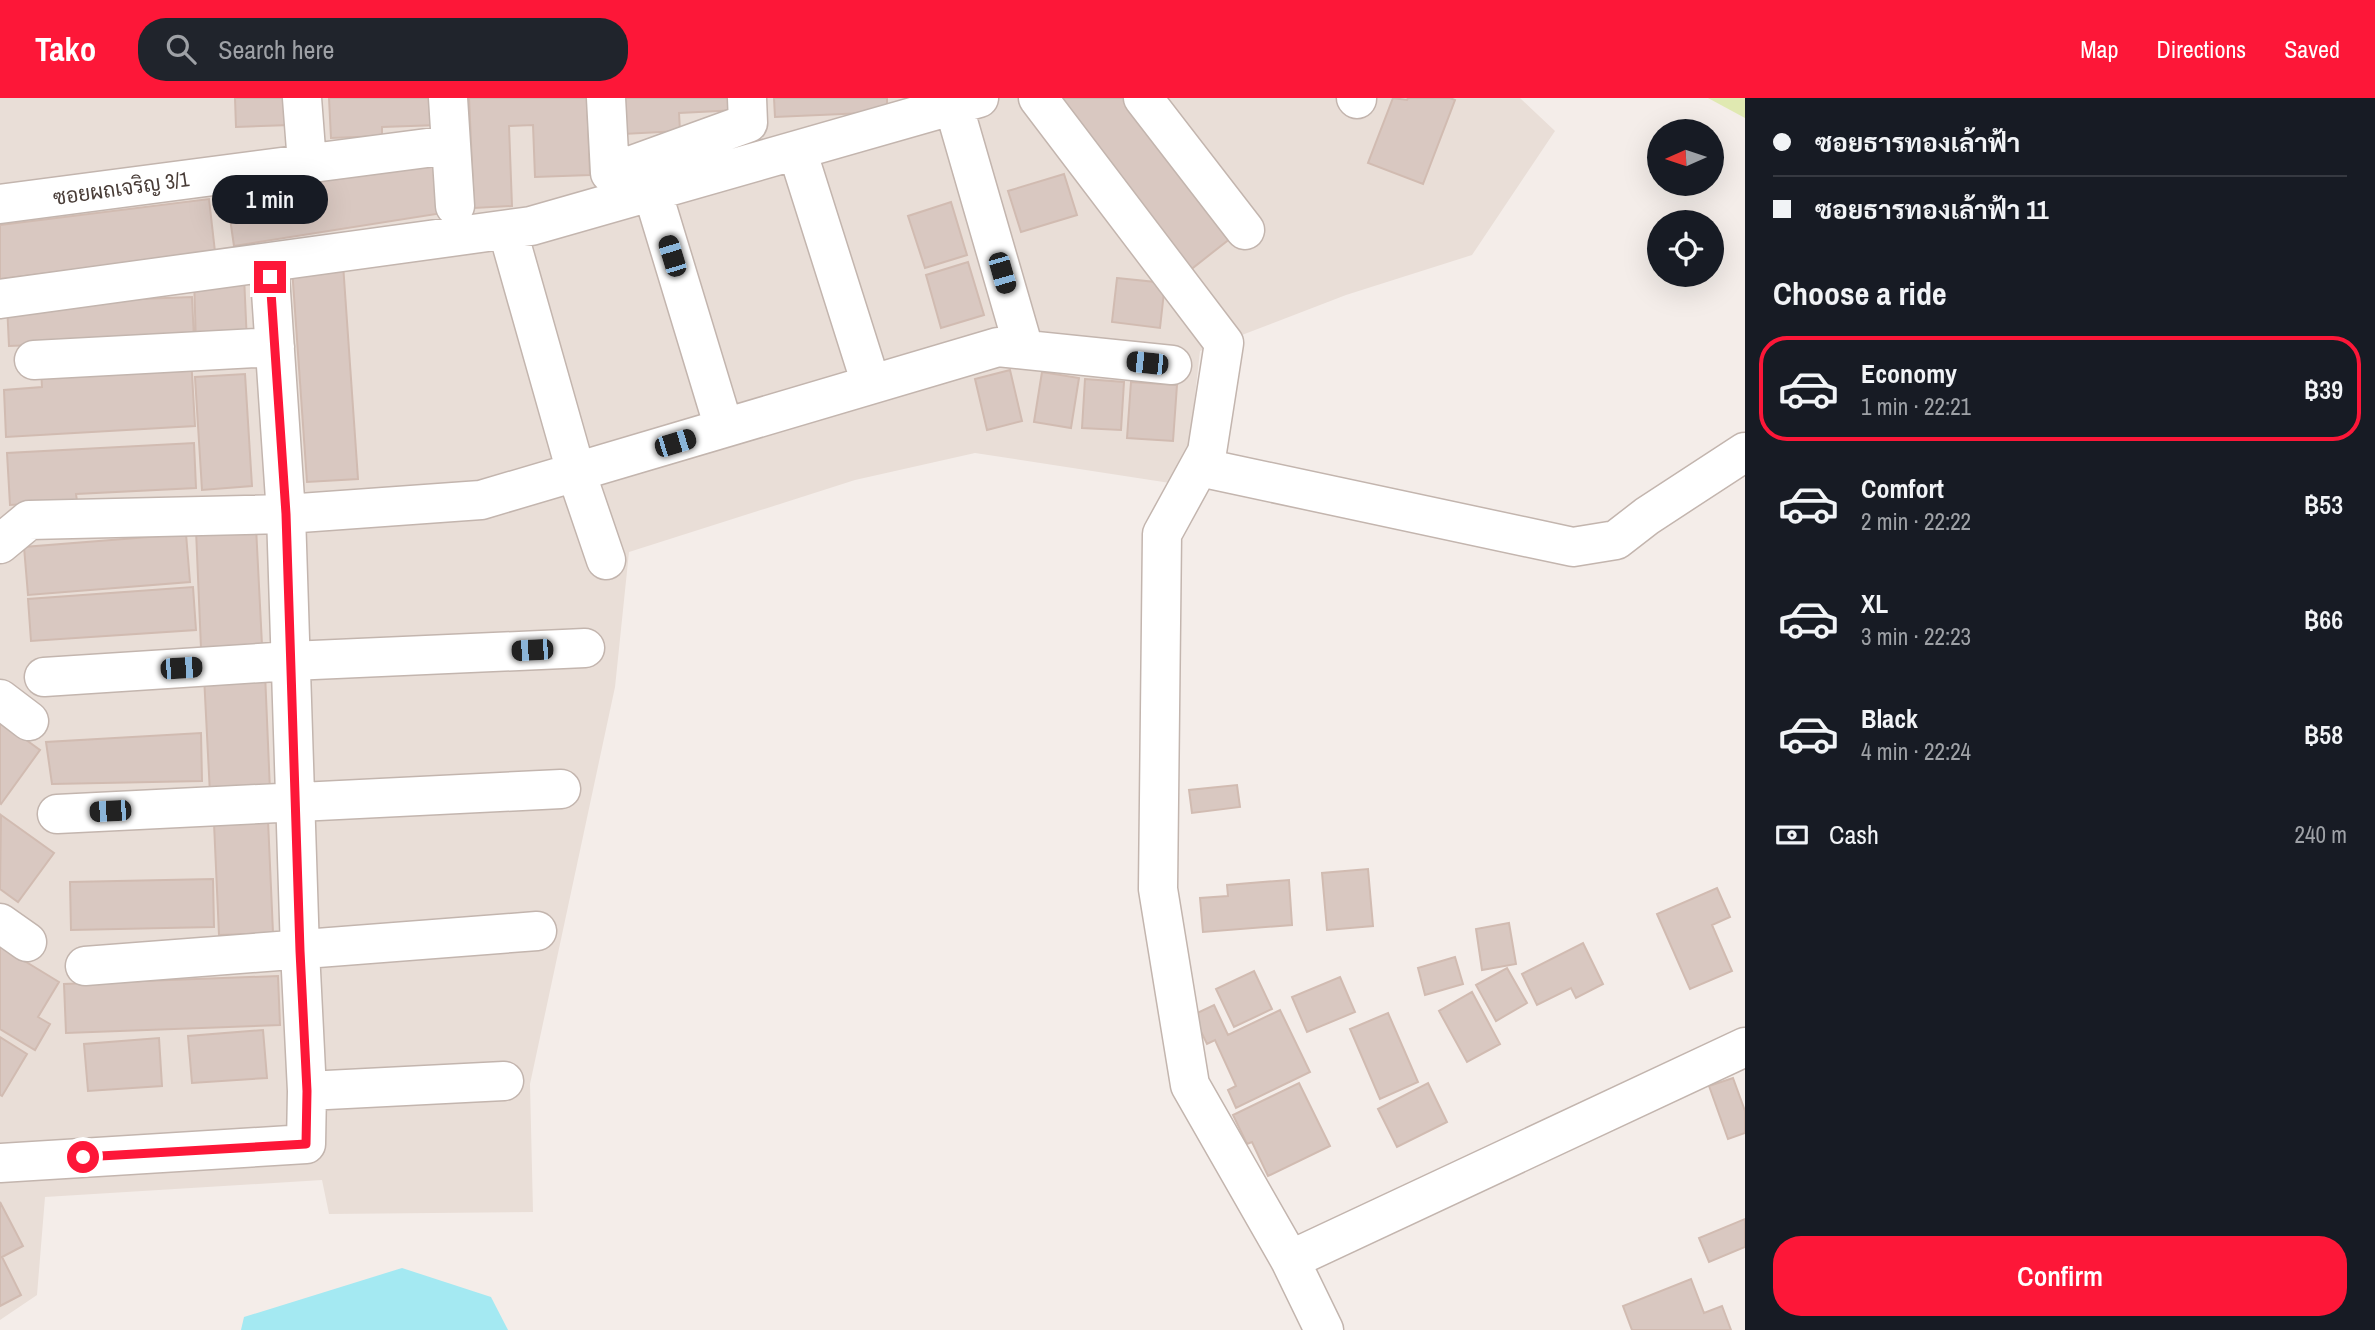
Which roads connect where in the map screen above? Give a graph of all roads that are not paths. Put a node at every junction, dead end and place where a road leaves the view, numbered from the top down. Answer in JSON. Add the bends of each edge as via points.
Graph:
{"nodes":[{"id":1,"x":302,"y":98,"type":"edge"},
{"id":2,"x":448,"y":98,"type":"edge"},
{"id":3,"x":606,"y":98,"type":"edge"},
{"id":4,"x":1038,"y":98,"type":"edge"},
{"id":5,"x":1143,"y":98,"type":"edge"},
{"id":6,"x":969,"y":109,"type":"edge"},
{"id":7,"x":748,"y":111,"type":"edge"},
{"id":8,"x":450,"y":145,"type":"junction"},
{"id":9,"x":307,"y":163,"type":"junction"},
{"id":10,"x":802,"y":166,"type":"dead end"},
{"id":11,"x":0,"y":204,"type":"edge"},
{"id":12,"x":455,"y":206,"type":"dead end"},
{"id":13,"x":657,"y":207,"type":"dead end"},
{"id":14,"x":1245,"y":230,"type":"dead end"},
{"id":15,"x":512,"y":246,"type":"dead end"},
{"id":16,"x":270,"y":277,"type":"dead end"},
{"id":17,"x":0,"y":299,"type":"edge"},
{"id":18,"x":275,"y":347,"type":"junction"},
{"id":19,"x":1024,"y":349,"type":"junction"},
{"id":20,"x":34,"y":360,"type":"dead end"},
{"id":21,"x":1172,"y":365,"type":"dead end"},
{"id":22,"x":871,"y":384,"type":"junction"},
{"id":23,"x":724,"y":428,"type":"junction"},
{"id":24,"x":1745,"y":452,"type":"edge"},
{"id":25,"x":1199,"y":467,"type":"junction"},
{"id":26,"x":576,"y":472,"type":"junction"},
{"id":27,"x":286,"y":514,"type":"junction"},
{"id":28,"x":14,"y":532,"type":"edge"},
{"id":29,"x":606,"y":560,"type":"dead end"},
{"id":30,"x":585,"y":648,"type":"dead end"},
{"id":31,"x":291,"y":662,"type":"junction"},
{"id":32,"x":44,"y":677,"type":"dead end"},
{"id":33,"x":561,"y":789,"type":"dead end"},
{"id":34,"x":295,"y":802,"type":"junction"},
{"id":35,"x":57,"y":814,"type":"dead end"},
{"id":36,"x":537,"y":931,"type":"dead end"},
{"id":37,"x":300,"y":951,"type":"junction"},
{"id":38,"x":85,"y":966,"type":"dead end"},
{"id":39,"x":1745,"y":1047,"type":"edge"},
{"id":40,"x":503,"y":1081,"type":"dead end"},
{"id":41,"x":307,"y":1091,"type":"junction"},
{"id":42,"x":0,"y":1163,"type":"edge"},
{"id":43,"x":1290,"y":1260,"type":"junction"},
{"id":44,"x":1324,"y":1330,"type":"edge"}],
"edges":[{"from":1,"to":9,"type":"street"},
{"from":2,"to":8,"type":"street"},
{"from":3,"to":7,"type":"street","via":[[610,173]]},
{"from":4,"to":25,"type":"street","via":[[1224,343],[1207,452]]},
{"from":5,"to":14,"type":"street"},
{"from":6,"to":17,"type":"street","via":[[531,226]]},
{"from":6,"to":19,"type":"street"},
{"from":8,"to":9,"type":"street","name":"ซอยผถเจริญ 3/1"},
{"from":8,"to":12,"type":"street"},
{"from":9,"to":11,"type":"street","name":"ซอยผถเจริญ 3/1"},
{"from":10,"to":22,"type":"street"},
{"from":13,"to":23,"type":"street"},
{"from":15,"to":26,"type":"street"},
{"from":16,"to":18,"type":"street"},
{"from":18,"to":20,"type":"street"},
{"from":18,"to":27,"type":"street"},
{"from":19,"to":21,"type":"street"},
{"from":19,"to":22,"type":"street","via":[[998,347]]},
{"from":22,"to":23,"type":"street"},
{"from":23,"to":26,"type":"street"},
{"from":24,"to":25,"type":"street","via":[[1616,540],[1573,547]]},
{"from":25,"to":43,"type":"street","via":[[1162,534],[1158,889],[1189,1085]]},
{"from":26,"to":27,"type":"street","via":[[481,500]]},
{"from":26,"to":29,"type":"street"},
{"from":27,"to":28,"type":"street"},
{"from":27,"to":31,"type":"street"},
{"from":30,"to":31,"type":"street"},
{"from":31,"to":32,"type":"street"},
{"from":31,"to":34,"type":"street"},
{"from":33,"to":34,"type":"street"},
{"from":34,"to":35,"type":"street"},
{"from":34,"to":37,"type":"street"},
{"from":36,"to":37,"type":"street"},
{"from":37,"to":38,"type":"street"},
{"from":37,"to":41,"type":"street"},
{"from":39,"to":43,"type":"street"},
{"from":40,"to":41,"type":"street"},
{"from":41,"to":42,"type":"street","via":[[306,1144]]},
{"from":43,"to":44,"type":"street"}]}
